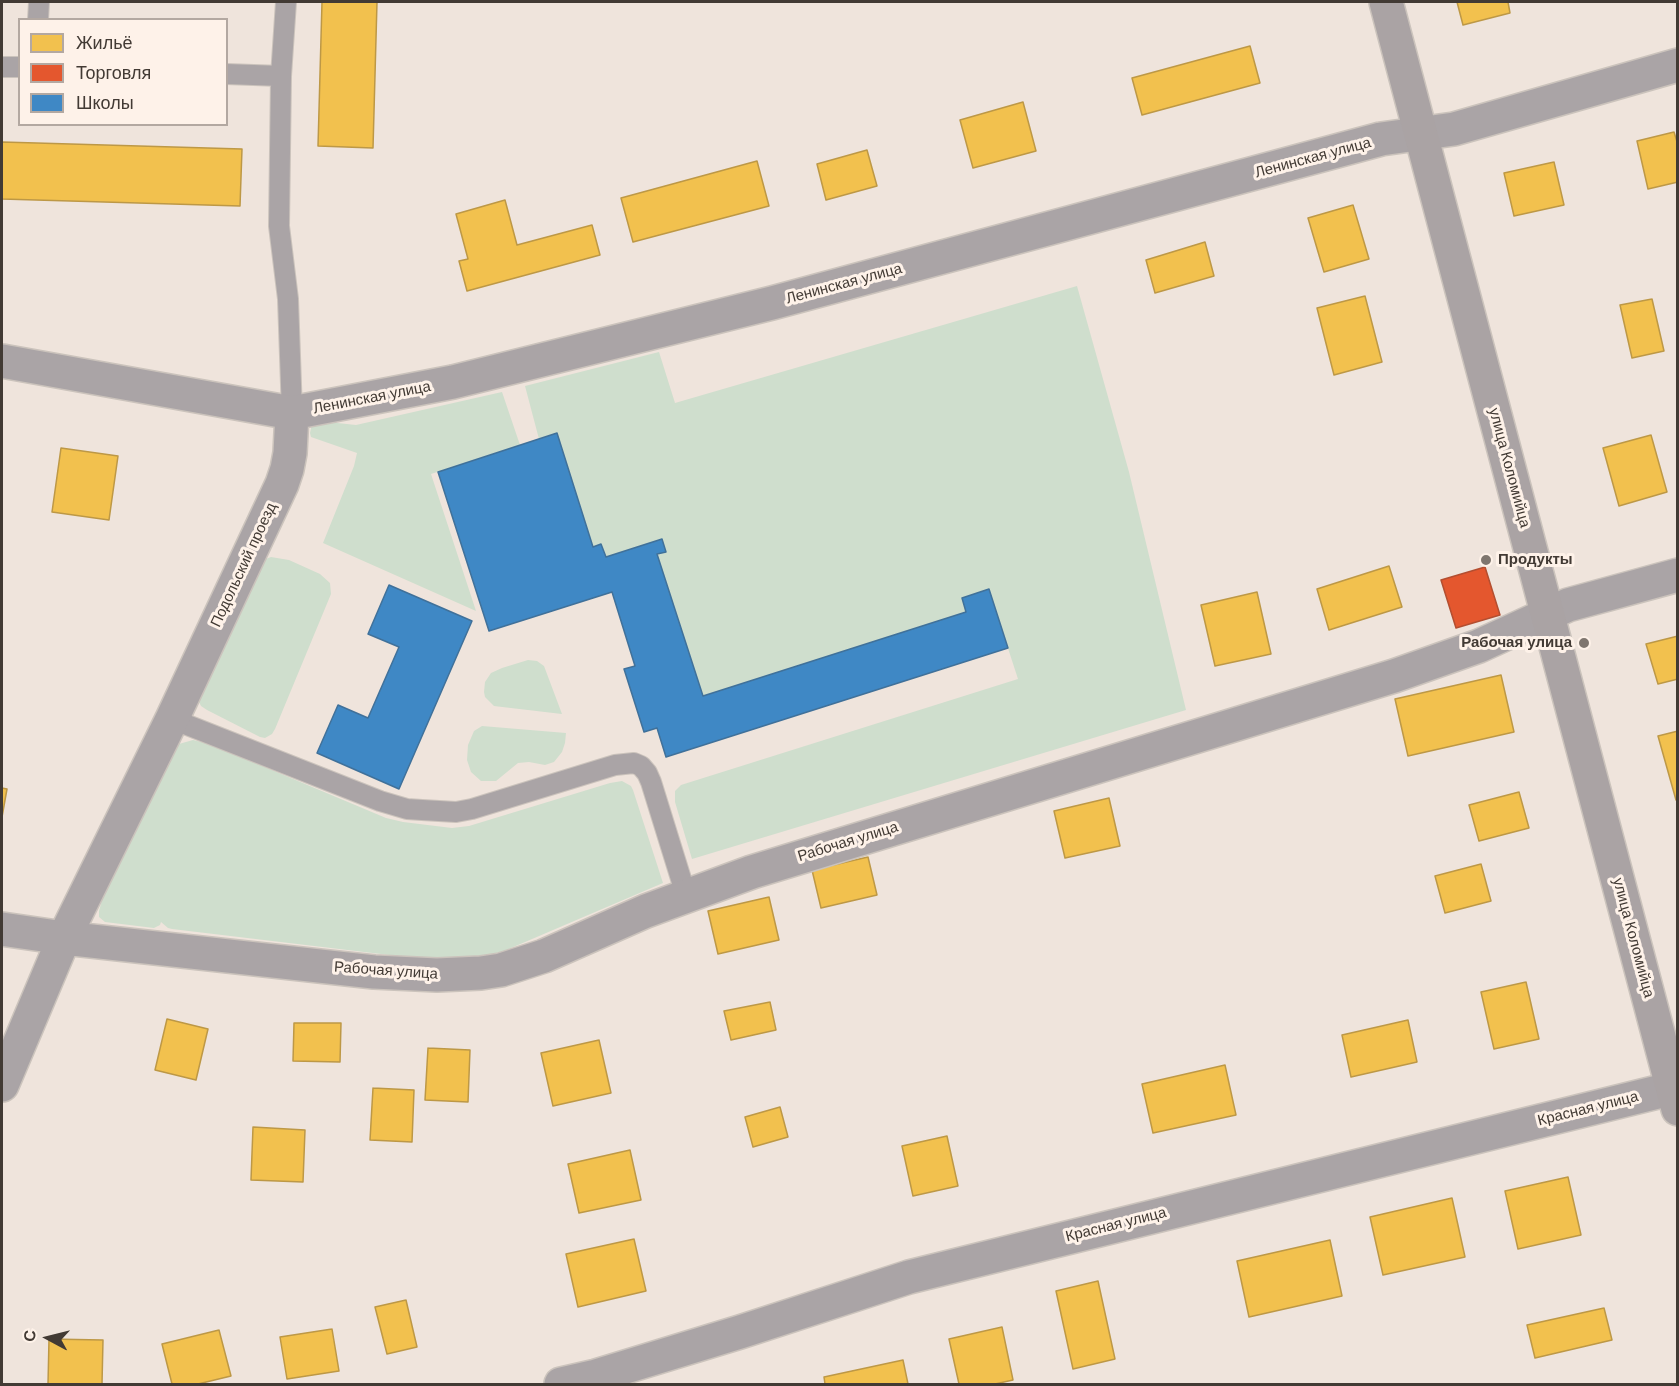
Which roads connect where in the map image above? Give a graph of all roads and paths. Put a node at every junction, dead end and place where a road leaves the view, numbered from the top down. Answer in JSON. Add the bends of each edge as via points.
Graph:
{"nodes":[{"id":1,"x":39,"y":2,"type":"edge"},
{"id":2,"x":286,"y":2,"type":"edge"},
{"id":3,"x":1386,"y":2,"type":"edge"},
{"id":4,"x":38,"y":18,"type":"edge"},
{"id":5,"x":1677,"y":65,"type":"edge"},
{"id":6,"x":2,"y":67,"type":"edge"},
{"id":7,"x":18,"y":67,"type":"edge"},
{"id":8,"x":228,"y":74,"type":"edge"},
{"id":9,"x":281,"y":76,"type":"junction"},
{"id":10,"x":1421,"y":133,"type":"junction"},
{"id":11,"x":2,"y":361,"type":"edge"},
{"id":12,"x":292,"y":413,"type":"junction"},
{"id":13,"x":1677,"y":575,"type":"edge"},
{"id":14,"x":1548,"y":614,"type":"junction"},
{"id":15,"x":172,"y":719,"type":"junction"},
{"id":16,"x":686,"y":896,"type":"junction"},
{"id":17,"x":2,"y":929,"type":"edge"},
{"id":18,"x":64,"y":938,"type":"junction"},
{"id":19,"x":2,"y":1086,"type":"edge"},
{"id":20,"x":1676,"y":1095,"type":"edge"},
{"id":21,"x":561,"y":1384,"type":"edge"}],
"edges":[{"from":1,"to":4,"type":"lane"},
{"from":2,"to":9,"type":"lane","name":"Подольский проезд"},
{"from":3,"to":10,"type":"main road","name":"улица Коломийца"},
{"from":5,"to":10,"type":"street","name":"Ленинская улица","via":[[1454,129]]},
{"from":6,"to":7,"type":"lane"},
{"from":8,"to":9,"type":"lane"},
{"from":9,"to":12,"type":"lane","name":"Подольский проезд","via":[[279,226],[288,299]]},
{"from":10,"to":12,"type":"street","name":"Ленинская улица","via":[[1381,139],[561,356],[416,390]]},
{"from":10,"to":14,"type":"main road","name":"улица Коломийца"},
{"from":11,"to":12,"type":"street","name":"Ленинская улица"},
{"from":12,"to":15,"type":"street","name":"Подольский проезд","via":[[290,453],[282,484]]},
{"from":13,"to":14,"type":"street","name":"Рабочая улица","via":[[1582,600]]},
{"from":14,"to":16,"type":"street","name":"Рабочая улица","via":[[1479,646],[1394,676],[795,858]]},
{"from":14,"to":20,"type":"main road","name":"улица Коломийца"},
{"from":15,"to":16,"type":"lane","via":[[380,801],[422,810],[472,809],[615,765],[641,766],[651,782]]},
{"from":15,"to":18,"type":"street","name":"Подольский проезд"},
{"from":16,"to":18,"type":"street","name":"Рабочая улица","via":[[521,965],[481,973],[374,972]]},
{"from":17,"to":18,"type":"street","name":"Рабочая улица"},
{"from":18,"to":19,"type":"street","name":"Подольский проезд"},
{"from":20,"to":21,"type":"street","name":"Красная улица","via":[[909,1277],[607,1373]]}]}
